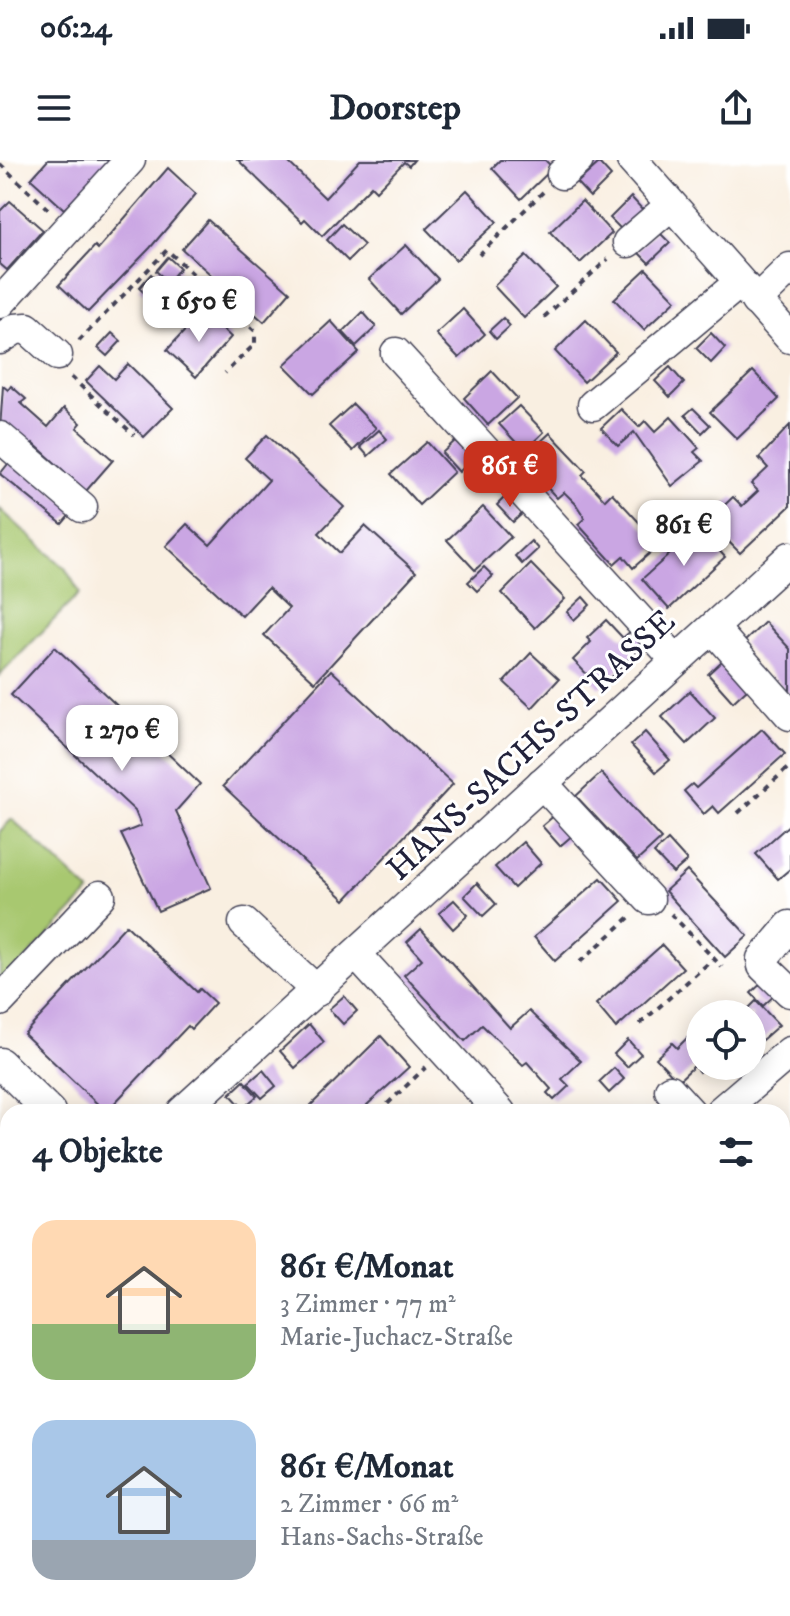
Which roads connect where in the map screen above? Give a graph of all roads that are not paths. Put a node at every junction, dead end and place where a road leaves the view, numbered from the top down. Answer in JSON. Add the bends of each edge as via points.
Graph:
{"nodes":[{"id":1,"x":130,"y":160,"type":"edge"},
{"id":2,"x":647,"y":166,"type":"edge"},
{"id":3,"x":671,"y":205,"type":"junction"},
{"id":4,"x":628,"y":242,"type":"road end"},
{"id":5,"x":790,"y":268,"type":"edge"},
{"id":6,"x":747,"y":292,"type":"junction"},
{"id":7,"x":0,"y":303,"type":"edge"},
{"id":8,"x":790,"y":338,"type":"edge"},
{"id":9,"x":0,"y":339,"type":"edge"},
{"id":10,"x":396,"y":353,"type":"dead end"},
{"id":11,"x":57,"y":355,"type":"road end"},
{"id":12,"x":593,"y":405,"type":"dead end"},
{"id":13,"x":0,"y":437,"type":"edge"},
{"id":14,"x":82,"y":507,"type":"dead end"},
{"id":15,"x":790,"y":557,"type":"edge"},
{"id":16,"x":713,"y":628,"type":"junction"},
{"id":17,"x":676,"y":660,"type":"junction"},
{"id":18,"x":790,"y":715,"type":"edge"},
{"id":19,"x":542,"y":783,"type":"junction"},
{"id":20,"x":100,"y":896,"type":"dead end"},
{"id":21,"x":649,"y":899,"type":"road end"},
{"id":22,"x":244,"y":923,"type":"dead end"},
{"id":23,"x":790,"y":926,"type":"edge"},
{"id":24,"x":357,"y":955,"type":"junction"},
{"id":25,"x":317,"y":991,"type":"junction"},
{"id":26,"x":790,"y":992,"type":"edge"},
{"id":27,"x":0,"y":1001,"type":"edge"},
{"id":28,"x":790,"y":1052,"type":"edge"},
{"id":29,"x":0,"y":1063,"type":"edge"},
{"id":30,"x":42,"y":1104,"type":"edge"},
{"id":31,"x":191,"y":1104,"type":"edge"},
{"id":32,"x":493,"y":1104,"type":"edge"},
{"id":33,"x":729,"y":1104,"type":"edge"}],
"edges":[{"from":1,"to":7,"type":"street"},
{"from":2,"to":3,"type":"street"},
{"from":3,"to":4,"type":"street"},
{"from":3,"to":6,"type":"street"},
{"from":5,"to":6,"type":"street"},
{"from":6,"to":8,"type":"street"},
{"from":6,"to":12,"type":"street"},
{"from":9,"to":11,"type":"street","via":[[27,328]]},
{"from":10,"to":17,"type":"street"},
{"from":13,"to":14,"type":"street"},
{"from":15,"to":16,"type":"street","name":"HANS-SACHS-STRASSE"},
{"from":16,"to":17,"type":"street","name":"HANS-SACHS-STRASSE"},
{"from":16,"to":18,"type":"street"},
{"from":17,"to":19,"type":"street","name":"HANS-SACHS-STRASSE"},
{"from":19,"to":21,"type":"street"},
{"from":19,"to":24,"type":"street","name":"HANS-SACHS-STRASSE"},
{"from":20,"to":27,"type":"street"},
{"from":22,"to":25,"type":"street"},
{"from":23,"to":26,"type":"street","via":[[762,959]]},
{"from":24,"to":25,"type":"street","name":"HANS-SACHS-STRASSE"},
{"from":24,"to":32,"type":"street"},
{"from":25,"to":31,"type":"street","name":"HANS-SACHS-STRASSE"},
{"from":28,"to":33,"type":"street"},
{"from":29,"to":30,"type":"street"}]}
